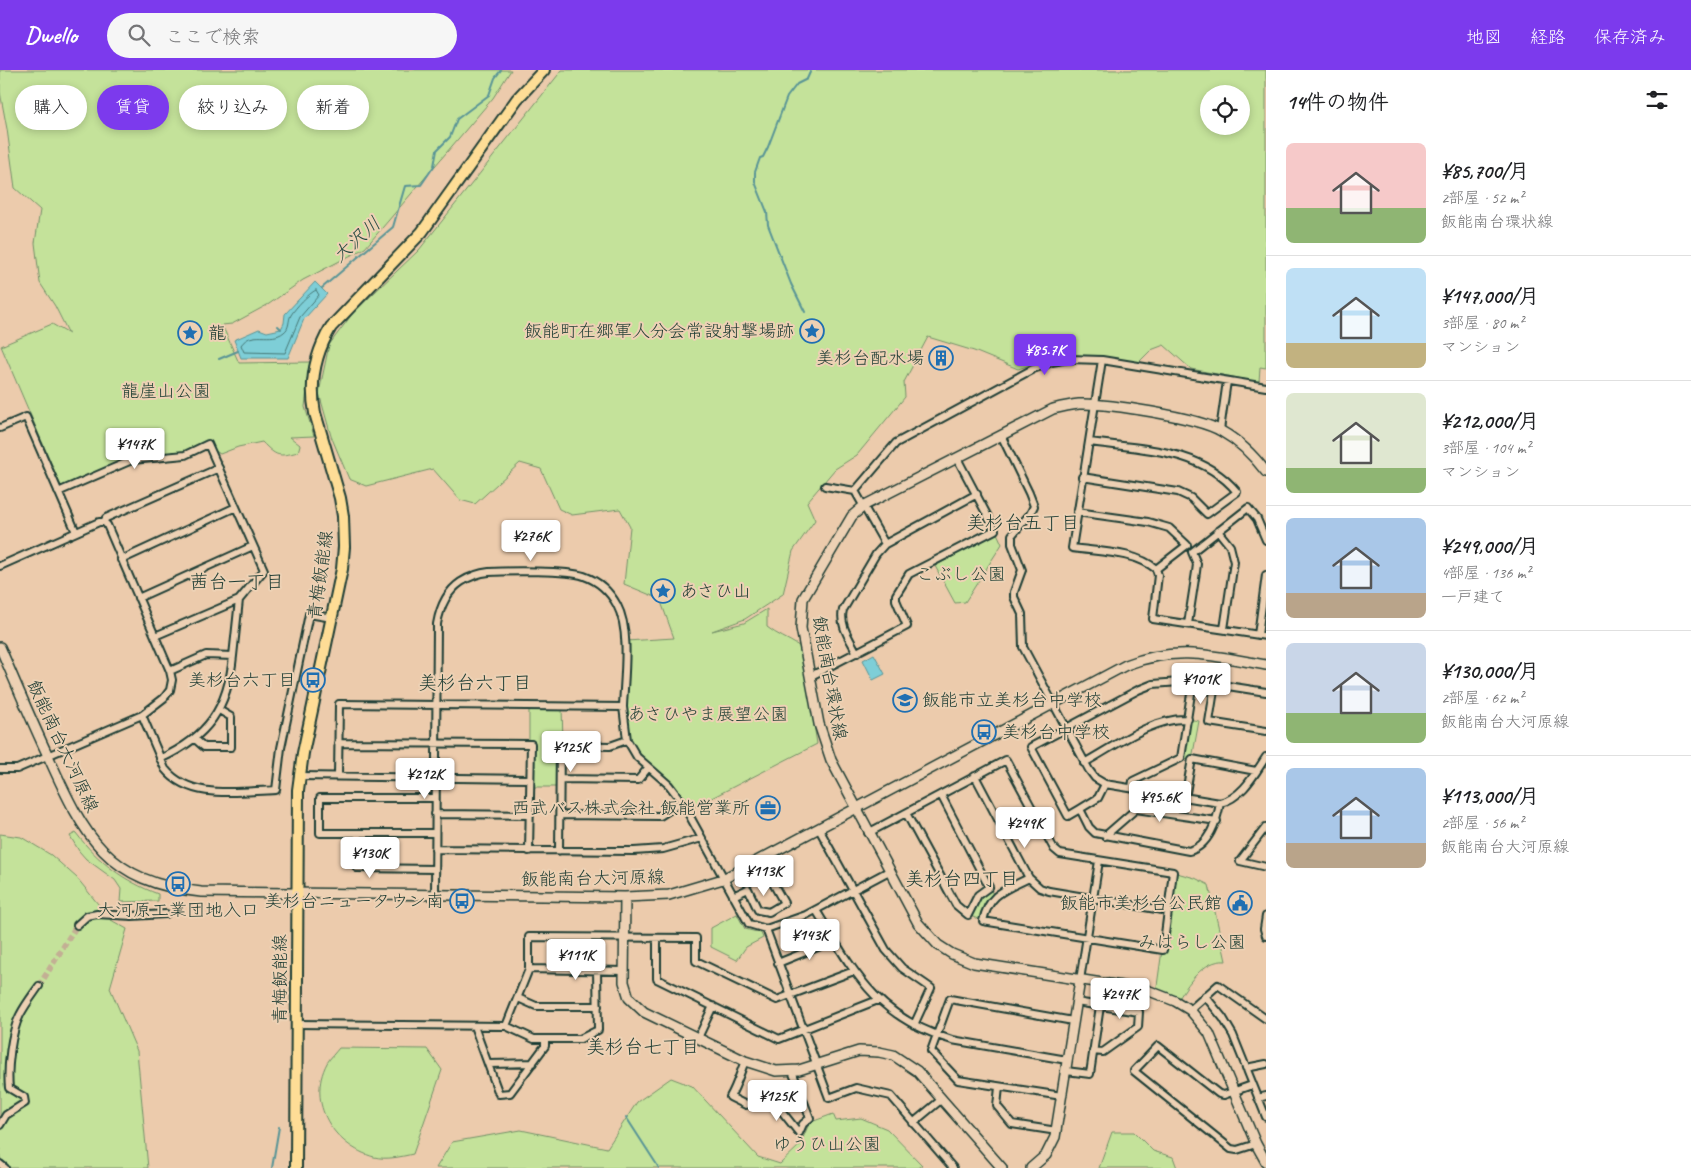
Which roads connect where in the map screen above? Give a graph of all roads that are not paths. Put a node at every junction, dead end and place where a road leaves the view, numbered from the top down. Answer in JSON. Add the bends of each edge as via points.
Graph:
{"nodes":[{"id":1,"x":544,"y":70,"type":"edge"},
{"id":2,"x":1102,"y":360,"type":"junction"},
{"id":3,"x":1227,"y":381,"type":"junction"},
{"id":4,"x":1266,"y":387,"type":"edge"},
{"id":5,"x":1094,"y":405,"type":"junction"},
{"id":6,"x":0,"y":428,"type":"edge"},
{"id":7,"x":1220,"y":430,"type":"junction"},
{"id":8,"x":1001,"y":435,"type":"junction"},
{"id":9,"x":1089,"y":442,"type":"junction"},
{"id":10,"x":957,"y":458,"type":"junction"},
{"id":11,"x":219,"y":468,"type":"junction"},
{"id":12,"x":1266,"y":472,"type":"edge"},
{"id":13,"x":1082,"y":478,"type":"junction"},
{"id":14,"x":825,"y":486,"type":"dead end"},
{"id":15,"x":855,"y":491,"type":"junction"},
{"id":16,"x":58,"y":492,"type":"junction"},
{"id":17,"x":976,"y":494,"type":"junction"},
{"id":18,"x":864,"y":505,"type":"junction"},
{"id":19,"x":236,"y":507,"type":"junction"},
{"id":20,"x":1078,"y":512,"type":"junction"},
{"id":21,"x":104,"y":522,"type":"junction"},
{"id":22,"x":76,"y":532,"type":"junction"},
{"id":23,"x":1218,"y":532,"type":"junction"},
{"id":24,"x":1266,"y":540,"type":"edge"},
{"id":25,"x":885,"y":544,"type":"junction"},
{"id":26,"x":253,"y":546,"type":"junction"},
{"id":27,"x":121,"y":560,"type":"junction"},
{"id":28,"x":0,"y":566,"type":"edge"},
{"id":29,"x":1156,"y":570,"type":"junction"},
{"id":30,"x":1266,"y":575,"type":"edge"},
{"id":31,"x":138,"y":598,"type":"junction"},
{"id":32,"x":239,"y":600,"type":"junction"},
{"id":33,"x":332,"y":618,"type":"junction"},
{"id":34,"x":1188,"y":624,"type":"junction"},
{"id":35,"x":1224,"y":629,"type":"junction"},
{"id":36,"x":1258,"y":635,"type":"junction"},
{"id":37,"x":155,"y":636,"type":"junction"},
{"id":38,"x":1266,"y":636,"type":"edge"},
{"id":39,"x":0,"y":647,"type":"edge"},
{"id":40,"x":857,"y":653,"type":"junction"},
{"id":41,"x":233,"y":656,"type":"junction"},
{"id":42,"x":1266,"y":665,"type":"edge"},
{"id":43,"x":170,"y":670,"type":"junction"},
{"id":44,"x":811,"y":676,"type":"junction"},
{"id":45,"x":1266,"y":692,"type":"edge"},
{"id":46,"x":1053,"y":703,"type":"junction"},
{"id":47,"x":436,"y":705,"type":"junction"},
{"id":48,"x":623,"y":707,"type":"junction"},
{"id":49,"x":219,"y":710,"type":"junction"},
{"id":50,"x":142,"y":715,"type":"junction"},
{"id":51,"x":1188,"y":719,"type":"junction"},
{"id":52,"x":1066,"y":728,"type":"junction"},
{"id":53,"x":1266,"y":731,"type":"edge"},
{"id":54,"x":195,"y":739,"type":"junction"},
{"id":55,"x":627,"y":740,"type":"junction"},
{"id":56,"x":338,"y":743,"type":"junction"},
{"id":57,"x":436,"y":744,"type":"junction"},
{"id":58,"x":47,"y":755,"type":"junction"},
{"id":59,"x":1266,"y":757,"type":"edge"},
{"id":60,"x":160,"y":759,"type":"junction"},
{"id":61,"x":1084,"y":763,"type":"junction"},
{"id":62,"x":648,"y":768,"type":"junction"},
{"id":63,"x":0,"y":769,"type":"edge"},
{"id":64,"x":1256,"y":771,"type":"junction"},
{"id":65,"x":299,"y":776,"type":"junction"},
{"id":66,"x":338,"y":776,"type":"junction"},
{"id":67,"x":975,"y":776,"type":"junction"},
{"id":68,"x":436,"y":778,"type":"junction"},
{"id":69,"x":530,"y":779,"type":"junction"},
{"id":70,"x":560,"y":780,"type":"junction"},
{"id":71,"x":1105,"y":784,"type":"junction"},
{"id":72,"x":1132,"y":788,"type":"junction"},
{"id":73,"x":941,"y":795,"type":"junction"},
{"id":74,"x":435,"y":798,"type":"junction"},
{"id":75,"x":1185,"y":798,"type":"junction"},
{"id":76,"x":682,"y":802,"type":"junction"},
{"id":77,"x":1220,"y":803,"type":"junction"},
{"id":78,"x":857,"y":809,"type":"junction"},
{"id":79,"x":1080,"y":809,"type":"junction"},
{"id":80,"x":906,"y":813,"type":"junction"},
{"id":81,"x":435,"y":814,"type":"junction"},
{"id":82,"x":530,"y":814,"type":"junction"},
{"id":83,"x":560,"y":815,"type":"junction"},
{"id":84,"x":1217,"y":821,"type":"junction"},
{"id":85,"x":1266,"y":827,"type":"edge"},
{"id":86,"x":819,"y":829,"type":"junction"},
{"id":87,"x":358,"y":833,"type":"junction"},
{"id":88,"x":435,"y":833,"type":"junction"},
{"id":89,"x":868,"y":833,"type":"junction"},
{"id":90,"x":1105,"y":836,"type":"junction"},
{"id":91,"x":702,"y":838,"type":"junction"},
{"id":92,"x":435,"y":849,"type":"junction"},
{"id":93,"x":529,"y":851,"type":"junction"},
{"id":94,"x":559,"y":851,"type":"junction"},
{"id":95,"x":760,"y":860,"type":"junction"},
{"id":96,"x":1099,"y":861,"type":"junction"},
{"id":97,"x":1266,"y":867,"type":"edge"},
{"id":98,"x":435,"y":869,"type":"junction"},
{"id":99,"x":888,"y":872,"type":"junction"},
{"id":100,"x":1028,"y":878,"type":"junction"},
{"id":101,"x":723,"y":879,"type":"junction"},
{"id":102,"x":853,"y":891,"type":"junction"},
{"id":103,"x":296,"y":893,"type":"junction"},
{"id":104,"x":435,"y":895,"type":"junction"},
{"id":105,"x":733,"y":896,"type":"junction"},
{"id":106,"x":625,"y":897,"type":"junction"},
{"id":107,"x":1092,"y":898,"type":"junction"},
{"id":108,"x":816,"y":910,"type":"junction"},
{"id":109,"x":1168,"y":910,"type":"junction"},
{"id":110,"x":166,"y":914,"type":"dead end"},
{"id":111,"x":1266,"y":916,"type":"edge"},
{"id":112,"x":77,"y":925,"type":"tunnel mouth"},
{"id":113,"x":766,"y":929,"type":"junction"},
{"id":114,"x":1266,"y":936,"type":"edge"},
{"id":115,"x":624,"y":937,"type":"junction"},
{"id":116,"x":1086,"y":937,"type":"junction"},
{"id":117,"x":657,"y":938,"type":"junction"},
{"id":118,"x":835,"y":940,"type":"junction"},
{"id":119,"x":778,"y":962,"type":"junction"},
{"id":120,"x":529,"y":969,"type":"junction"},
{"id":121,"x":597,"y":970,"type":"junction"},
{"id":122,"x":624,"y":971,"type":"junction"},
{"id":123,"x":854,"y":971,"type":"junction"},
{"id":124,"x":1080,"y":980,"type":"junction"},
{"id":125,"x":39,"y":986,"type":"tunnel mouth"},
{"id":126,"x":790,"y":995,"type":"junction"},
{"id":127,"x":1205,"y":996,"type":"junction"},
{"id":128,"x":518,"y":998,"type":"junction"},
{"id":129,"x":878,"y":1000,"type":"junction"},
{"id":130,"x":1076,"y":1002,"type":"junction"},
{"id":131,"x":598,"y":1006,"type":"junction"},
{"id":132,"x":713,"y":1006,"type":"junction"},
{"id":133,"x":1100,"y":1006,"type":"junction"},
{"id":134,"x":1190,"y":1010,"type":"junction"},
{"id":135,"x":1073,"y":1020,"type":"junction"},
{"id":136,"x":1266,"y":1020,"type":"edge"},
{"id":137,"x":296,"y":1024,"type":"junction"},
{"id":138,"x":914,"y":1024,"type":"junction"},
{"id":139,"x":474,"y":1026,"type":"junction"},
{"id":140,"x":506,"y":1026,"type":"junction"},
{"id":141,"x":803,"y":1029,"type":"junction"},
{"id":142,"x":937,"y":1035,"type":"junction"},
{"id":143,"x":698,"y":1038,"type":"junction"},
{"id":144,"x":545,"y":1039,"type":"junction"},
{"id":145,"x":1093,"y":1051,"type":"junction"},
{"id":146,"x":1068,"y":1060,"type":"junction"},
{"id":147,"x":745,"y":1061,"type":"junction"},
{"id":148,"x":533,"y":1063,"type":"junction"},
{"id":149,"x":488,"y":1064,"type":"junction"},
{"id":150,"x":1266,"y":1064,"type":"edge"},
{"id":151,"x":817,"y":1065,"type":"junction"},
{"id":152,"x":1246,"y":1068,"type":"junction"},
{"id":153,"x":1066,"y":1071,"type":"junction"},
{"id":154,"x":792,"y":1072,"type":"junction"},
{"id":155,"x":1252,"y":1085,"type":"junction"},
{"id":156,"x":1000,"y":1087,"type":"junction"},
{"id":157,"x":1234,"y":1092,"type":"junction"},
{"id":158,"x":1062,"y":1096,"type":"junction"},
{"id":159,"x":1266,"y":1096,"type":"edge"},
{"id":160,"x":1258,"y":1098,"type":"junction"},
{"id":161,"x":942,"y":1099,"type":"junction"},
{"id":162,"x":1266,"y":1117,"type":"edge"},
{"id":163,"x":913,"y":1123,"type":"junction"},
{"id":164,"x":0,"y":1125,"type":"edge"},
{"id":165,"x":1057,"y":1131,"type":"junction"},
{"id":166,"x":1256,"y":1144,"type":"junction"},
{"id":167,"x":1266,"y":1162,"type":"edge"},
{"id":168,"x":0,"y":1164,"type":"edge"},
{"id":169,"x":5,"y":1168,"type":"edge"},
{"id":170,"x":296,"y":1168,"type":"edge"},
{"id":171,"x":953,"y":1168,"type":"edge"},
{"id":172,"x":1002,"y":1168,"type":"edge"},
{"id":173,"x":1031,"y":1168,"type":"edge"}],
"edges":[{"from":1,"to":33,"type":"main road","name":"青梅飯能線","via":[[517,99],[422,232],[331,327],[324,340],[313,375],[312,400],[340,498],[344,532],[342,568]]},
{"from":2,"to":3,"type":"street"},
{"from":2,"to":5,"type":"street"},
{"from":2,"to":15,"type":"street","via":[[1069,359],[1033,369],[896,443]]},
{"from":3,"to":4,"type":"street"},
{"from":3,"to":7,"type":"street"},
{"from":5,"to":7,"type":"street","name":"飯能南台環状線","via":[[1191,419]]},
{"from":5,"to":8,"type":"street","name":"飯能南台環状線","via":[[1078,404],[1053,409]]},
{"from":5,"to":9,"type":"street"},
{"from":6,"to":16,"type":"street","via":[[26,417]]},
{"from":7,"to":12,"type":"street","name":"飯能南台環状線","via":[[1255,458]]},
{"from":8,"to":10,"type":"street","name":"飯能南台環状線"},
{"from":8,"to":46,"type":"street","via":[[1034,506],[1012,535],[1022,570],[1014,597],[1021,611],[1023,648]]},
{"from":9,"to":13,"type":"street"},
{"from":9,"to":13,"type":"street","via":[[1164,452],[1194,460],[1213,469],[1237,492],[1207,514],[1196,502],[1178,492]]},
{"from":10,"to":17,"type":"street"},
{"from":10,"to":18,"type":"street","name":"飯能南台環状線"},
{"from":11,"to":16,"type":"street","via":[[208,444],[185,455],[132,460]]},
{"from":11,"to":19,"type":"street"},
{"from":11,"to":21,"type":"street","via":[[106,518]]},
{"from":13,"to":20,"type":"street"},
{"from":14,"to":15,"type":"street"},
{"from":15,"to":18,"type":"street"},
{"from":16,"to":22,"type":"street"},
{"from":17,"to":25,"type":"street"},
{"from":17,"to":40,"type":"street","via":[[995,530],[909,574],[896,595],[907,626]]},
{"from":18,"to":25,"type":"street"},
{"from":18,"to":44,"type":"street","name":"飯能南台環状線","via":[[852,516],[804,599],[801,628]]},
{"from":19,"to":26,"type":"street"},
{"from":19,"to":27,"type":"street"},
{"from":20,"to":29,"type":"street","via":[[1072,548],[1131,557]]},
{"from":20,"to":29,"type":"street","via":[[1169,528],[1187,546]]},
{"from":21,"to":22,"type":"street"},
{"from":21,"to":27,"type":"street"},
{"from":22,"to":28,"type":"street"},
{"from":23,"to":24,"type":"street","via":[[1248,508]]},
{"from":23,"to":34,"type":"street","via":[[1192,552],[1196,572]]},
{"from":23,"to":35,"type":"street","via":[[1230,546],[1234,562]]},
{"from":25,"to":40,"type":"street","via":[[841,616]]},
{"from":26,"to":31,"type":"street"},
{"from":26,"to":32,"type":"street","via":[[264,570]]},
{"from":27,"to":31,"type":"street"},
{"from":29,"to":34,"type":"street","via":[[1153,619]]},
{"from":30,"to":36,"type":"street"},
{"from":31,"to":37,"type":"street"},
{"from":32,"to":37,"type":"street"},
{"from":32,"to":41,"type":"street"},
{"from":33,"to":60,"type":"street","via":[[309,614],[276,790],[186,787],[171,776]]},
{"from":33,"to":65,"type":"main road","name":"青梅飯能線"},
{"from":34,"to":35,"type":"street"},
{"from":35,"to":36,"type":"street"},
{"from":36,"to":38,"type":"street"},
{"from":37,"to":43,"type":"street"},
{"from":39,"to":58,"type":"street","name":"飯能南台大河原線"},
{"from":40,"to":44,"type":"street"},
{"from":41,"to":43,"type":"street","via":[[206,655]]},
{"from":41,"to":49,"type":"street","via":[[231,678]]},
{"from":42,"to":46,"type":"street","name":"飯能南台大河原線","via":[[1194,653],[1159,655],[1126,665]]},
{"from":43,"to":50,"type":"street","via":[[170,690]]},
{"from":44,"to":78,"type":"street","name":"飯能南台環状線","via":[[824,742]]},
{"from":45,"to":53,"type":"street","via":[[1215,684],[1208,722]]},
{"from":46,"to":52,"type":"street"},
{"from":46,"to":78,"type":"street","name":"飯能南台大河原線"},
{"from":47,"to":48,"type":"street"},
{"from":47,"to":48,"type":"street","via":[[437,624],[443,601],[460,582],[489,572],[566,573],[595,581],[609,592],[623,622]]},
{"from":47,"to":56,"type":"street","via":[[338,704]]},
{"from":47,"to":57,"type":"street"},
{"from":48,"to":55,"type":"street"},
{"from":49,"to":54,"type":"street"},
{"from":49,"to":54,"type":"street","via":[[231,717],[231,747],[204,747]]},
{"from":50,"to":58,"type":"street"},
{"from":50,"to":60,"type":"street"},
{"from":51,"to":52,"type":"street","via":[[1193,681],[1170,681],[1138,690]]},
{"from":51,"to":61,"type":"street","via":[[1172,719],[1154,725]]},
{"from":51,"to":72,"type":"street","via":[[1181,758],[1133,781]]},
{"from":52,"to":61,"type":"street"},
{"from":52,"to":79,"type":"street","via":[[1031,746],[1068,816]]},
{"from":54,"to":60,"type":"street"},
{"from":55,"to":62,"type":"street"},
{"from":55,"to":70,"type":"street","via":[[610,746],[560,745]]},
{"from":56,"to":57,"type":"street"},
{"from":56,"to":66,"type":"street"},
{"from":57,"to":68,"type":"street"},
{"from":57,"to":69,"type":"street","via":[[531,744]]},
{"from":58,"to":63,"type":"street","via":[[17,769]]},
{"from":58,"to":103,"type":"street","name":"飯能南台大河原線","via":[[90,838],[132,873],[154,883],[184,890]]},
{"from":59,"to":64,"type":"street"},
{"from":61,"to":71,"type":"street","via":[[1095,778]]},
{"from":62,"to":70,"type":"street","via":[[638,780]]},
{"from":62,"to":76,"type":"street","via":[[669,785]]},
{"from":64,"to":75,"type":"street","via":[[1192,759]]},
{"from":64,"to":77,"type":"street","via":[[1234,797]]},
{"from":65,"to":66,"type":"street"},
{"from":65,"to":103,"type":"main road","name":"青梅飯能線"},
{"from":66,"to":68,"type":"street"},
{"from":67,"to":73,"type":"street"},
{"from":67,"to":96,"type":"street","via":[[1006,760],[1054,849],[1060,854]]},
{"from":67,"to":100,"type":"street"},
{"from":68,"to":69,"type":"street"},
{"from":68,"to":74,"type":"street"},
{"from":69,"to":82,"type":"street"},
{"from":70,"to":83,"type":"street"},
{"from":71,"to":72,"type":"street"},
{"from":71,"to":79,"type":"street","via":[[1098,798]]},
{"from":72,"to":75,"type":"street"},
{"from":73,"to":80,"type":"street"},
{"from":73,"to":80,"type":"street","via":[[989,887],[978,895],[968,915],[956,905]]},
{"from":74,"to":81,"type":"street"},
{"from":74,"to":87,"type":"street","via":[[320,798],[320,833]]},
{"from":75,"to":77,"type":"street"},
{"from":76,"to":83,"type":"street","via":[[660,816]]},
{"from":76,"to":91,"type":"street"},
{"from":77,"to":84,"type":"street"},
{"from":78,"to":86,"type":"street","name":"飯能南台大河原線"},
{"from":78,"to":89,"type":"street","name":"飯能南台環状線"},
{"from":79,"to":90,"type":"street","via":[[1089,827]]},
{"from":80,"to":89,"type":"street"},
{"from":81,"to":82,"type":"street"},
{"from":81,"to":88,"type":"street"},
{"from":82,"to":93,"type":"street"},
{"from":83,"to":94,"type":"street"},
{"from":84,"to":90,"type":"street","via":[[1136,809]]},
{"from":84,"to":90,"type":"street","via":[[1201,845],[1189,851]]},
{"from":85,"to":97,"type":"street","via":[[1240,861]]},
{"from":86,"to":95,"type":"street","name":"飯能南台大河原線"},
{"from":86,"to":102,"type":"street"},
{"from":87,"to":88,"type":"street"},
{"from":87,"to":98,"type":"street","via":[[357,868]]},
{"from":88,"to":92,"type":"street"},
{"from":89,"to":99,"type":"street","name":"飯能南台環状線"},
{"from":91,"to":94,"type":"street","via":[[663,849]]},
{"from":91,"to":101,"type":"street"},
{"from":92,"to":93,"type":"street"},
{"from":92,"to":98,"type":"street"},
{"from":93,"to":94,"type":"street"},
{"from":95,"to":101,"type":"street","name":"飯能南台大河原線"},
{"from":95,"to":105,"type":"street","via":[[784,903],[769,912],[758,910],[748,889]]},
{"from":96,"to":107,"type":"street"},
{"from":96,"to":109,"type":"street","via":[[1174,872]]},
{"from":98,"to":104,"type":"street"},
{"from":99,"to":102,"type":"street"},
{"from":99,"to":124,"type":"street","name":"飯能南台環状線","via":[[918,923],[938,945],[952,954],[974,962]]},
{"from":100,"to":107,"type":"street","via":[[1049,891]]},
{"from":100,"to":116,"type":"street","via":[[994,896],[983,921]]},
{"from":101,"to":105,"type":"street"},
{"from":101,"to":106,"type":"street","name":"飯能南台大河原線","via":[[669,894]]},
{"from":102,"to":108,"type":"street"},
{"from":102,"to":138,"type":"street","via":[[886,950],[902,968],[931,988]]},
{"from":103,"to":104,"type":"street","name":"飯能南台大河原線"},
{"from":103,"to":137,"type":"main road","name":"青梅飯能線"},
{"from":104,"to":106,"type":"street","name":"飯能南台大河原線"},
{"from":105,"to":113,"type":"street","via":[[749,924]]},
{"from":106,"to":115,"type":"street"},
{"from":107,"to":109,"type":"street"},
{"from":107,"to":116,"type":"street"},
{"from":108,"to":113,"type":"street"},
{"from":108,"to":118,"type":"street"},
{"from":109,"to":116,"type":"street","via":[[1163,950]]},
{"from":110,"to":112,"type":"street","via":[[92,914]]},
{"from":111,"to":114,"type":"street"},
{"from":113,"to":119,"type":"street"},
{"from":115,"to":117,"type":"street"},
{"from":115,"to":120,"type":"street","via":[[529,937]]},
{"from":115,"to":122,"type":"street"},
{"from":116,"to":124,"type":"street"},
{"from":117,"to":126,"type":"street","via":[[696,938],[696,961],[777,1000]]},
{"from":117,"to":132,"type":"street","via":[[657,979]]},
{"from":118,"to":119,"type":"street"},
{"from":118,"to":123,"type":"street"},
{"from":119,"to":126,"type":"street"},
{"from":120,"to":121,"type":"street"},
{"from":120,"to":128,"type":"street"},
{"from":121,"to":122,"type":"street"},
{"from":121,"to":131,"type":"street"},
{"from":122,"to":143,"type":"street","via":[[626,989],[636,1006]]},
{"from":123,"to":126,"type":"street"},
{"from":123,"to":129,"type":"street"},
{"from":124,"to":130,"type":"street"},
{"from":124,"to":134,"type":"street","name":"飯能南台環状線","via":[[1147,990]]},
{"from":125,"to":164,"type":"street","via":[[16,1024],[11,1054],[9,1088],[24,1097],[25,1103],[6,1115]]},
{"from":126,"to":141,"type":"street"},
{"from":127,"to":134,"type":"street"},
{"from":127,"to":136,"type":"street","via":[[1218,984]]},
{"from":127,"to":152,"type":"street","via":[[1233,1035]]},
{"from":128,"to":131,"type":"street","via":[[536,1006]]},
{"from":128,"to":140,"type":"street"},
{"from":129,"to":138,"type":"street"},
{"from":129,"to":141,"type":"street"},
{"from":130,"to":133,"type":"street"},
{"from":130,"to":135,"type":"street"},
{"from":131,"to":144,"type":"street","via":[[598,1030],[580,1039]]},
{"from":132,"to":141,"type":"street","via":[[779,1039]]},
{"from":132,"to":143,"type":"street"},
{"from":133,"to":145,"type":"street"},
{"from":133,"to":145,"type":"street","via":[[1139,1012],[1138,1027],[1103,1052]]},
{"from":134,"to":157,"type":"street","name":"飯能南台環状線","via":[[1209,1033]]},
{"from":135,"to":142,"type":"street","via":[[950,999]]},
{"from":135,"to":146,"type":"street"},
{"from":137,"to":139,"type":"street"},
{"from":137,"to":170,"type":"main road","name":"青梅飯能線"},
{"from":138,"to":142,"type":"street"},
{"from":139,"to":140,"type":"street"},
{"from":139,"to":149,"type":"street"},
{"from":140,"to":144,"type":"street","via":[[534,1039]]},
{"from":141,"to":151,"type":"street"},
{"from":142,"to":146,"type":"street"},
{"from":142,"to":156,"type":"street","via":[[931,1051],[955,1078]]},
{"from":143,"to":147,"type":"street"},
{"from":144,"to":148,"type":"street","via":[[545,1046]]},
{"from":145,"to":153,"type":"street","via":[[1090,1074]]},
{"from":146,"to":153,"type":"street"},
{"from":147,"to":154,"type":"street","via":[[776,1071]]},
{"from":147,"to":154,"type":"street","via":[[730,1096],[746,1105],[765,1090],[799,1133],[810,1118]]},
{"from":148,"to":149,"type":"street"},
{"from":148,"to":149,"type":"street","via":[[510,1093],[499,1094]]},
{"from":150,"to":152,"type":"street"},
{"from":151,"to":154,"type":"street"},
{"from":151,"to":161,"type":"street","via":[[859,1051],[887,1053],[912,1066]]},
{"from":151,"to":163,"type":"street","via":[[830,1098],[856,1088],[891,1096]]},
{"from":152,"to":155,"type":"street"},
{"from":153,"to":158,"type":"street"},
{"from":155,"to":157,"type":"street"},
{"from":155,"to":160,"type":"street"},
{"from":156,"to":158,"type":"street"},
{"from":156,"to":165,"type":"street","via":[[997,1106],[1012,1124]]},
{"from":157,"to":166,"type":"street","name":"飯能南台環状線"},
{"from":157,"to":166,"type":"street","via":[[1219,1094],[1158,1046],[1134,1071],[1231,1149]]},
{"from":158,"to":165,"type":"street"},
{"from":159,"to":160,"type":"street"},
{"from":160,"to":162,"type":"street"},
{"from":161,"to":163,"type":"street"},
{"from":161,"to":172,"type":"street"},
{"from":163,"to":171,"type":"street"},
{"from":165,"to":173,"type":"street","via":[[1046,1155]]},
{"from":166,"to":167,"type":"street","name":"飯能南台環状線"},
{"from":168,"to":169,"type":"street"}]}
